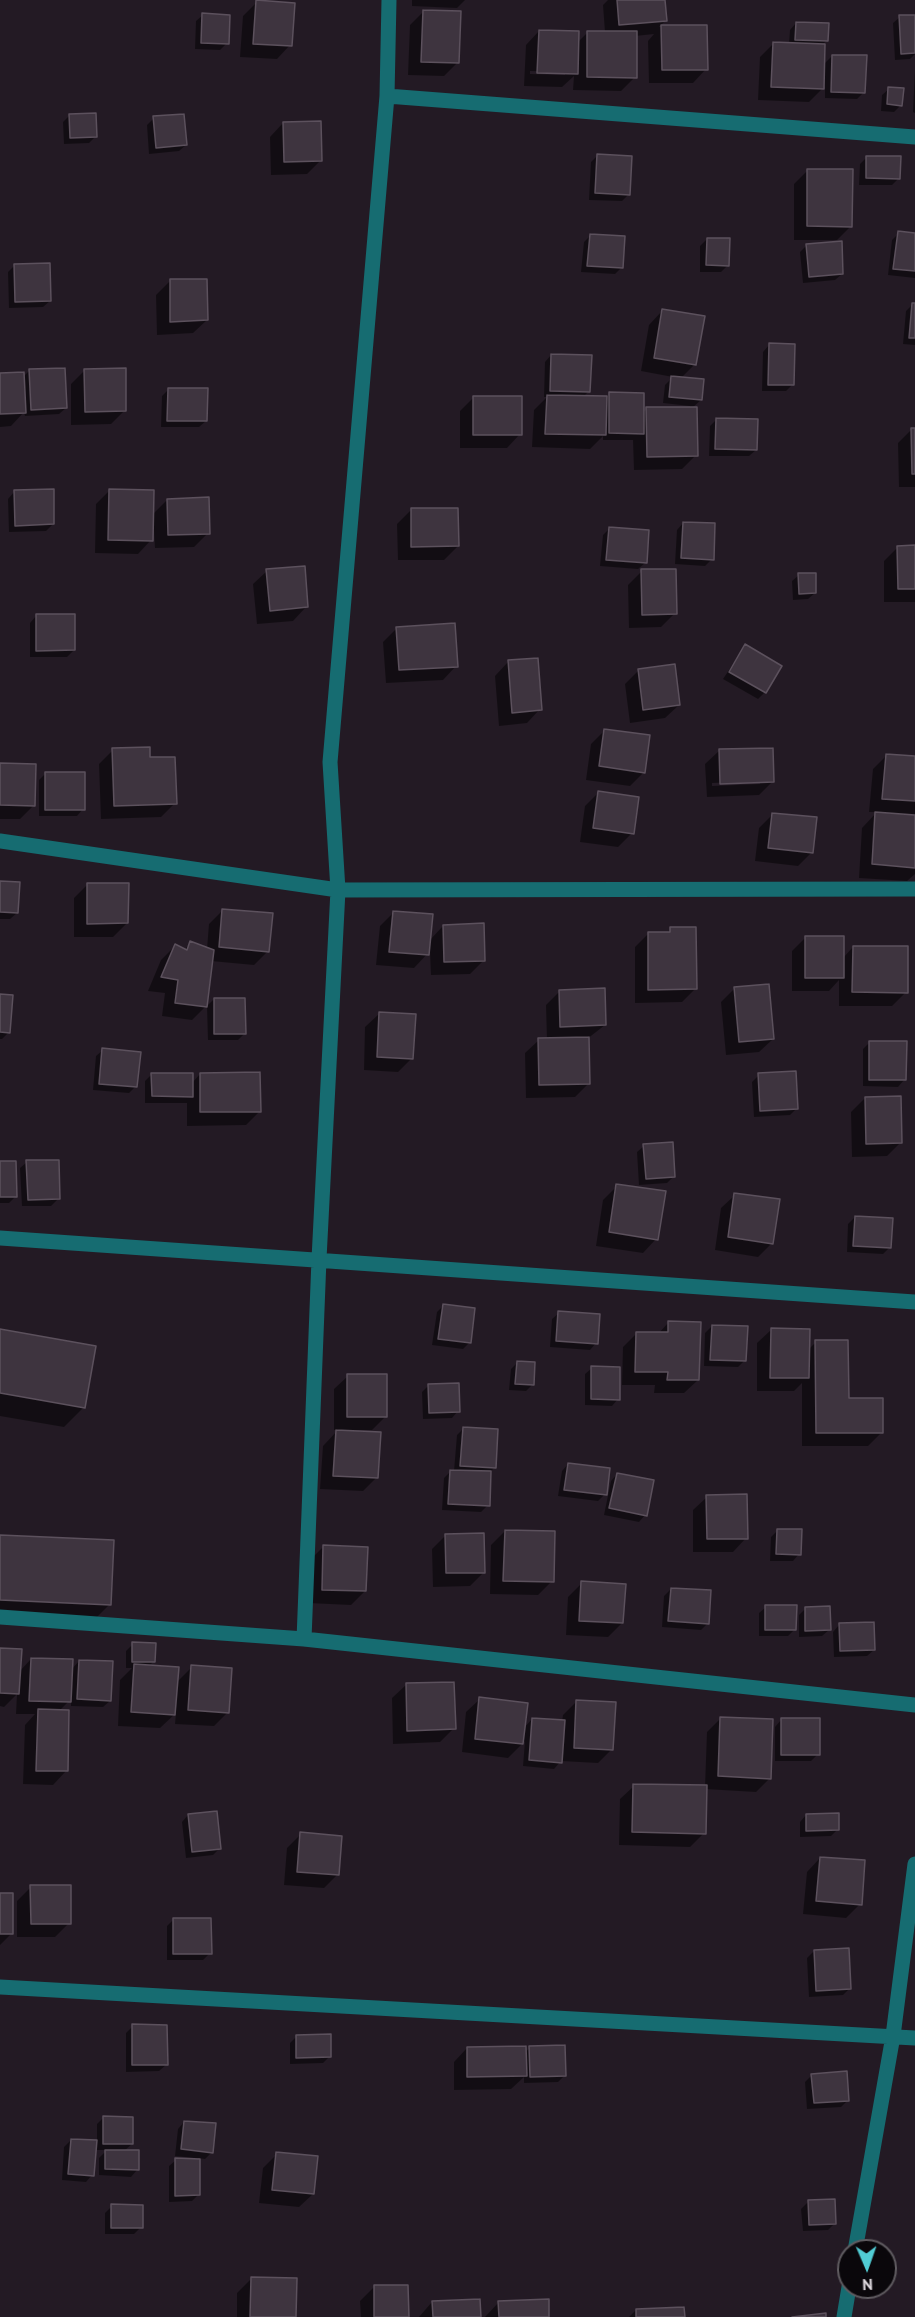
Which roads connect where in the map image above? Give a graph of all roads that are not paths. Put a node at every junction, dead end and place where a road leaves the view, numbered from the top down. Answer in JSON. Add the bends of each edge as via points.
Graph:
{"nodes":[{"id":1,"x":389,"y":0,"type":"edge"},
{"id":2,"x":387,"y":96,"type":"junction"},
{"id":3,"x":915,"y":137,"type":"edge"},
{"id":4,"x":0,"y":840,"type":"edge"},
{"id":5,"x":915,"y":889,"type":"edge"},
{"id":6,"x":338,"y":890,"type":"junction"},
{"id":7,"x":0,"y":1238,"type":"edge"},
{"id":8,"x":319,"y":1259,"type":"junction"},
{"id":9,"x":915,"y":1302,"type":"edge"},
{"id":10,"x":0,"y":1617,"type":"edge"},
{"id":11,"x":304,"y":1639,"type":"junction"},
{"id":12,"x":915,"y":1705,"type":"edge"},
{"id":13,"x":915,"y":1864,"type":"edge"},
{"id":14,"x":0,"y":1987,"type":"edge"},
{"id":15,"x":893,"y":2036,"type":"junction"},
{"id":16,"x":915,"y":2038,"type":"edge"},
{"id":17,"x":857,"y":2239,"type":"edge"},
{"id":18,"x":847,"y":2299,"type":"edge"},
{"id":19,"x":844,"y":2317,"type":"edge"}],
"edges":[{"from":1,"to":2,"type":"street"},
{"from":2,"to":3,"type":"street"},
{"from":2,"to":6,"type":"street","via":[[330,762]]},
{"from":4,"to":6,"type":"street"},
{"from":5,"to":6,"type":"street"},
{"from":6,"to":8,"type":"street"},
{"from":7,"to":8,"type":"street"},
{"from":8,"to":9,"type":"street"},
{"from":8,"to":11,"type":"street"},
{"from":10,"to":11,"type":"street"},
{"from":11,"to":12,"type":"street"},
{"from":13,"to":15,"type":"street"},
{"from":14,"to":15,"type":"street"},
{"from":15,"to":16,"type":"street"},
{"from":15,"to":17,"type":"street"},
{"from":18,"to":19,"type":"street"}]}
